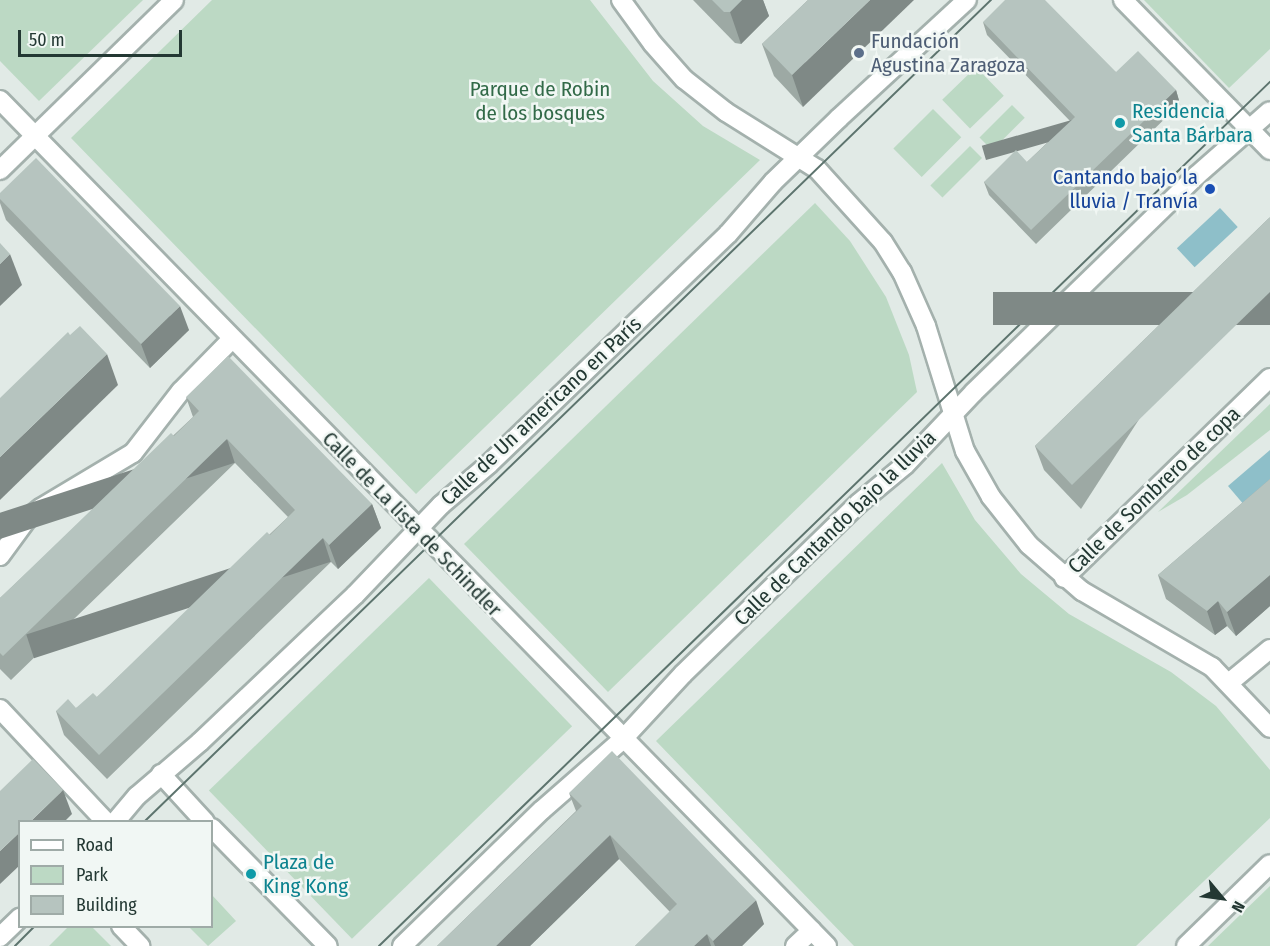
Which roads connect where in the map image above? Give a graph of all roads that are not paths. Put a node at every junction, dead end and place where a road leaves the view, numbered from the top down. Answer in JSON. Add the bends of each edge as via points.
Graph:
{"nodes":[{"id":1,"x":174,"y":0,"type":"edge"},
{"id":2,"x":621,"y":0,"type":"edge"},
{"id":3,"x":966,"y":0,"type":"edge"},
{"id":4,"x":1123,"y":0,"type":"edge"},
{"id":5,"x":0,"y":100,"type":"edge"},
{"id":6,"x":1270,"y":111,"type":"edge"},
{"id":7,"x":1250,"y":130,"type":"junction"},
{"id":8,"x":35,"y":136,"type":"junction"},
{"id":9,"x":1270,"y":150,"type":"edge"},
{"id":10,"x":799,"y":156,"type":"junction"},
{"id":11,"x":0,"y":170,"type":"edge"},
{"id":12,"x":232,"y":339,"type":"junction"},
{"id":13,"x":1270,"y":378,"type":"edge"},
{"id":14,"x":951,"y":416,"type":"junction"},
{"id":15,"x":417,"y":529,"type":"junction"},
{"id":16,"x":0,"y":556,"type":"edge"},
{"id":17,"x":1064,"y":578,"type":"junction"},
{"id":18,"x":1270,"y":649,"type":"edge"},
{"id":19,"x":1230,"y":682,"type":"junction"},
{"id":20,"x":0,"y":709,"type":"edge"},
{"id":21,"x":1270,"y":728,"type":"edge"},
{"id":22,"x":623,"y":739,"type":"junction"},
{"id":23,"x":161,"y":774,"type":"junction"},
{"id":24,"x":104,"y":820,"type":"edge"},
{"id":25,"x":118,"y":820,"type":"edge"},
{"id":26,"x":203,"y":820,"type":"edge"},
{"id":27,"x":213,"y":829,"type":"edge"},
{"id":28,"x":1270,"y":864,"type":"edge"},
{"id":29,"x":18,"y":920,"type":"edge"},
{"id":30,"x":122,"y":928,"type":"edge"},
{"id":31,"x":812,"y":930,"type":"junction"},
{"id":32,"x":0,"y":937,"type":"edge"},
{"id":33,"x":140,"y":946,"type":"edge"},
{"id":34,"x":328,"y":946,"type":"edge"},
{"id":35,"x":402,"y":946,"type":"edge"},
{"id":36,"x":795,"y":946,"type":"edge"},
{"id":37,"x":827,"y":946,"type":"edge"},
{"id":38,"x":1186,"y":946,"type":"edge"}],
"edges":[{"from":1,"to":8,"type":"street"},
{"from":2,"to":10,"type":"street","via":[[684,79],[726,112]]},
{"from":3,"to":10,"type":"street","name":"Calle de Un americano en París"},
{"from":4,"to":7,"type":"street"},
{"from":5,"to":8,"type":"street","name":"Calle de La lista de Schindler"},
{"from":6,"to":7,"type":"street","name":"Calle de Cantando bajo la lluvia"},
{"from":7,"to":9,"type":"street"},
{"from":7,"to":14,"type":"street","name":"Calle de Cantando bajo la lluvia","via":[[1196,176]]},
{"from":8,"to":11,"type":"street"},
{"from":8,"to":12,"type":"street","name":"Calle de La lista de Schindler"},
{"from":10,"to":14,"type":"street","via":[[854,206],[902,272],[926,326]]},
{"from":10,"to":15,"type":"street","name":"Calle de Un americano en París","via":[[728,234]]},
{"from":12,"to":15,"type":"street","name":"Calle de La lista de Schindler"},
{"from":12,"to":16,"type":"street","via":[[181,391],[139,448],[41,508],[27,519]]},
{"from":13,"to":17,"type":"street","name":"Calle de Sombrero de copa"},
{"from":14,"to":17,"type":"street","via":[[990,496],[1029,545]]},
{"from":14,"to":22,"type":"street","name":"Calle de Cantando bajo la lluvia","via":[[905,465],[859,503],[683,674]]},
{"from":15,"to":22,"type":"street","name":"Calle de La lista de Schindler"},
{"from":15,"to":23,"type":"street","name":"Calle de Un americano en París","via":[[349,600],[200,742]]},
{"from":17,"to":19,"type":"street","via":[[1198,657]]},
{"from":18,"to":19,"type":"street"},
{"from":19,"to":21,"type":"street"},
{"from":20,"to":24,"type":"street"},
{"from":22,"to":31,"type":"street","name":"Calle de La lista de Schindler"},
{"from":22,"to":35,"type":"street","name":"Calle de Cantando bajo la lluvia","via":[[552,800]]},
{"from":23,"to":25,"type":"street","name":"Calle de Un americano en París"},
{"from":23,"to":26,"type":"street"},
{"from":27,"to":34,"type":"street"},
{"from":28,"to":38,"type":"street"},
{"from":29,"to":32,"type":"street"},
{"from":30,"to":33,"type":"street"},
{"from":31,"to":36,"type":"street"},
{"from":31,"to":37,"type":"street","name":"Calle de La lista de Schindler"}]}
